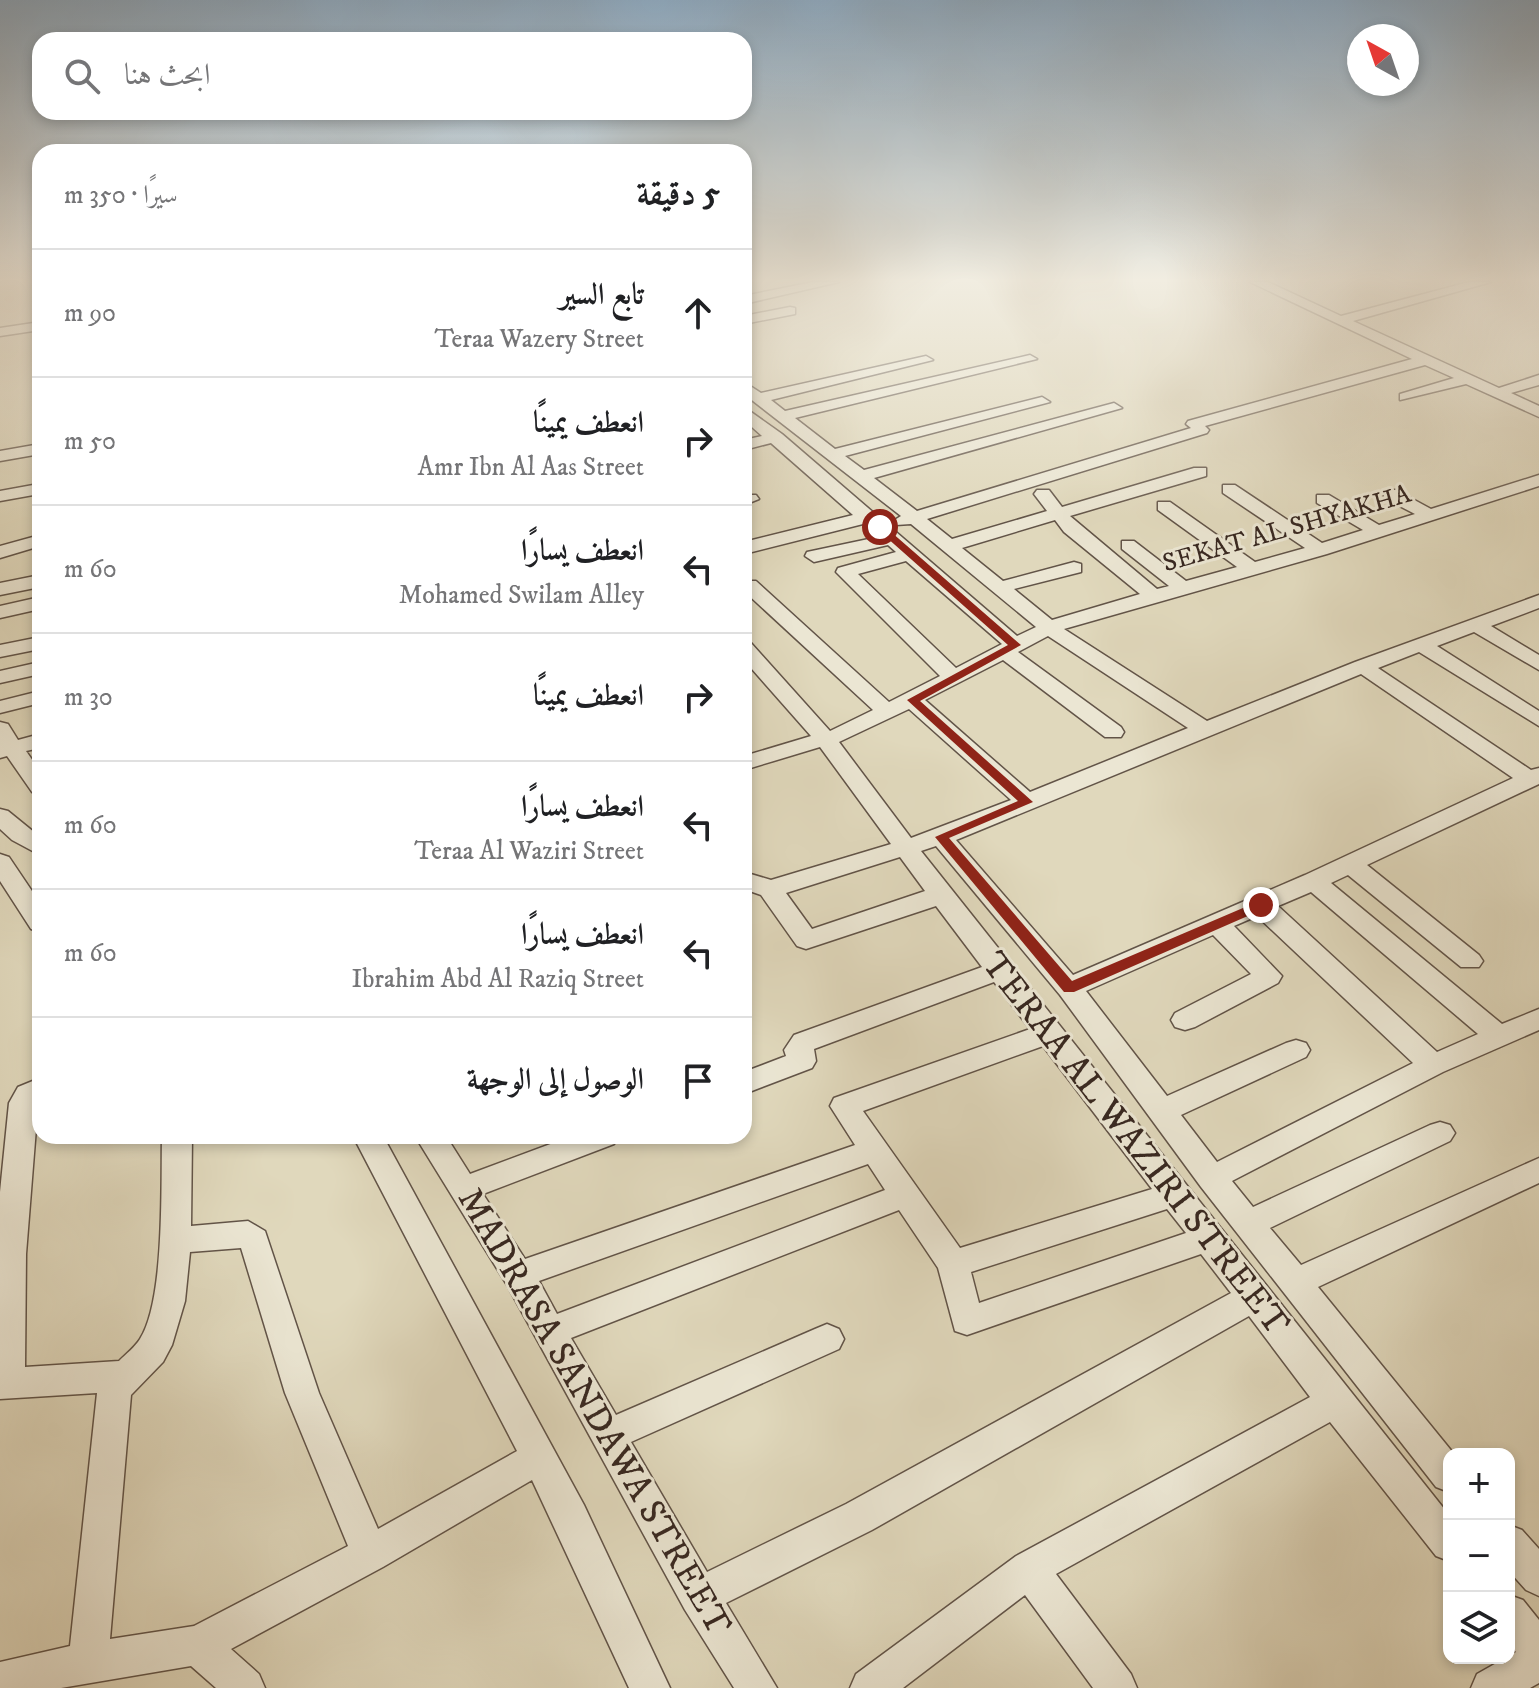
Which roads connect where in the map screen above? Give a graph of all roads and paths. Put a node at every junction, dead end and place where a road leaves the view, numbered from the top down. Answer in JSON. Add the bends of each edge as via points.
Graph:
{"nodes":[{"id":1,"x":922,"y":361,"type":"edge"},
{"id":2,"x":1022,"y":361,"type":"edge"},
{"id":3,"x":1376,"y":361,"type":"edge"},
{"id":4,"x":1423,"y":361,"type":"edge"},
{"id":5,"x":1428,"y":361,"type":"edge"},
{"id":6,"x":1468,"y":379,"type":"junction"},
{"id":7,"x":1539,"y":380,"type":"edge"},
{"id":8,"x":752,"y":392,"type":"edge"},
{"id":9,"x":752,"y":393,"type":"edge"},
{"id":10,"x":1497,"y":393,"type":"junction"},
{"id":11,"x":1405,"y":397,"type":"dead end"},
{"id":12,"x":1042,"y":402,"type":"dead end"},
{"id":13,"x":1114,"y":408,"type":"dead end"},
{"id":14,"x":1539,"y":412,"type":"edge"},
{"id":15,"x":1177,"y":415,"type":"dead end"},
{"id":16,"x":784,"y":416,"type":"junction"},
{"id":17,"x":752,"y":418,"type":"edge"},
{"id":18,"x":776,"y":437,"type":"junction"},
{"id":19,"x":752,"y":443,"type":"edge"},
{"id":20,"x":32,"y":450,"type":"edge"},
{"id":21,"x":833,"y":454,"type":"junction"},
{"id":22,"x":1176,"y":455,"type":"dead end"},
{"id":23,"x":0,"y":456,"type":"edge"},
{"id":24,"x":1200,"y":472,"type":"dead end"},
{"id":25,"x":861,"y":476,"type":"junction"},
{"id":26,"x":1539,"y":480,"type":"edge"},
{"id":27,"x":1515,"y":487,"type":"junction"},
{"id":28,"x":1229,"y":489,"type":"dead end"},
{"id":29,"x":32,"y":490,"type":"edge"},
{"id":30,"x":1043,"y":494,"type":"junction"},
{"id":31,"x":1390,"y":494,"type":"dead end"},
{"id":32,"x":0,"y":496,"type":"edge"},
{"id":33,"x":1323,"y":499,"type":"dead end"},
{"id":34,"x":1539,"y":499,"type":"edge"},
{"id":35,"x":1164,"y":506,"type":"dead end"},
{"id":36,"x":1057,"y":513,"type":"junction"},
{"id":37,"x":1430,"y":515,"type":"junction"},
{"id":38,"x":920,"y":523,"type":"junction"},
{"id":39,"x":880,"y":528,"type":"junction"},
{"id":40,"x":1378,"y":532,"type":"junction"},
{"id":41,"x":32,"y":542,"type":"edge"},
{"id":42,"x":1128,"y":545,"type":"dead end"},
{"id":43,"x":948,"y":546,"type":"junction"},
{"id":44,"x":752,"y":547,"type":"edge"},
{"id":45,"x":1320,"y":550,"type":"junction"},
{"id":46,"x":0,"y":552,"type":"edge"},
{"id":47,"x":910,"y":554,"type":"junction"},
{"id":48,"x":814,"y":556,"type":"dead end"},
{"id":49,"x":32,"y":568,"type":"edge"},
{"id":50,"x":1074,"y":568,"type":"dead end"},
{"id":51,"x":1251,"y":568,"type":"junction"},
{"id":52,"x":0,"y":574,"type":"edge"},
{"id":53,"x":32,"y":583,"type":"edge"},
{"id":54,"x":1000,"y":587,"type":"junction"},
{"id":55,"x":1182,"y":587,"type":"junction"},
{"id":56,"x":752,"y":588,"type":"edge"},
{"id":57,"x":0,"y":589,"type":"edge"},
{"id":58,"x":1153,"y":595,"type":"junction"},
{"id":59,"x":1539,"y":601,"type":"edge"},
{"id":60,"x":32,"y":605,"type":"edge"},
{"id":61,"x":0,"y":612,"type":"edge"},
{"id":62,"x":1475,"y":624,"type":"junction"},
{"id":63,"x":1049,"y":628,"type":"junction"},
{"id":64,"x":1420,"y":644,"type":"junction"},
{"id":65,"x":32,"y":645,"type":"edge"},
{"id":66,"x":1010,"y":648,"type":"junction"},
{"id":67,"x":0,"y":651,"type":"edge"},
{"id":68,"x":752,"y":656,"type":"edge"},
{"id":69,"x":1539,"y":664,"type":"edge"},
{"id":70,"x":1362,"y":666,"type":"junction"},
{"id":71,"x":32,"y":670,"type":"edge"},
{"id":72,"x":0,"y":677,"type":"edge"},
{"id":73,"x":954,"y":678,"type":"junction"},
{"id":74,"x":32,"y":699,"type":"edge"},
{"id":75,"x":912,"y":700,"type":"junction"},
{"id":76,"x":0,"y":707,"type":"edge"},
{"id":77,"x":888,"y":713,"type":"junction"},
{"id":78,"x":1539,"y":720,"type":"edge"},
{"id":79,"x":1206,"y":730,"type":"junction"},
{"id":80,"x":1113,"y":732,"type":"dead end"},
{"id":81,"x":826,"y":740,"type":"junction"},
{"id":82,"x":32,"y":741,"type":"edge"},
{"id":83,"x":4,"y":743,"type":"edge"},
{"id":84,"x":752,"y":761,"type":"edge"},
{"id":85,"x":32,"y":777,"type":"edge"},
{"id":86,"x":1534,"y":777,"type":"edge"},
{"id":87,"x":1027,"y":802,"type":"junction"},
{"id":88,"x":0,"y":816,"type":"edge"},
{"id":89,"x":941,"y":837,"type":"junction"},
{"id":90,"x":25,"y":838,"type":"edge"},
{"id":91,"x":906,"y":847,"type":"junction"},
{"id":92,"x":0,"y":862,"type":"edge"},
{"id":93,"x":1350,"y":864,"type":"junction"},
{"id":94,"x":1314,"y":881,"type":"junction"},
{"id":95,"x":752,"y":883,"type":"edge"},
{"id":96,"x":770,"y":889,"type":"junction"},
{"id":97,"x":941,"y":895,"type":"junction"},
{"id":98,"x":1261,"y":905,"type":"junction"},
{"id":99,"x":32,"y":911,"type":"edge"},
{"id":100,"x":1217,"y":924,"type":"junction"},
{"id":101,"x":1470,"y":961,"type":"dead end"},
{"id":102,"x":1000,"y":970,"type":"junction"},
{"id":103,"x":1069,"y":988,"type":"junction"},
{"id":104,"x":1539,"y":1019,"type":"edge"},
{"id":105,"x":1185,"y":1020,"type":"dead end"},
{"id":106,"x":1050,"y":1033,"type":"junction"},
{"id":107,"x":1497,"y":1035,"type":"junction"},
{"id":108,"x":1296,"y":1050,"type":"dead end"},
{"id":109,"x":1433,"y":1065,"type":"junction"},
{"id":110,"x":752,"y":1080,"type":"edge"},
{"id":111,"x":32,"y":1093,"type":"edge"},
{"id":112,"x":1162,"y":1111,"type":"junction"},
{"id":113,"x":1440,"y":1133,"type":"dead end"},
{"id":114,"x":177,"y":1144,"type":"edge"},
{"id":115,"x":372,"y":1144,"type":"edge"},
{"id":116,"x":435,"y":1144,"type":"edge"},
{"id":117,"x":583,"y":1144,"type":"edge"},
{"id":118,"x":872,"y":1151,"type":"junction"},
{"id":119,"x":1539,"y":1170,"type":"edge"},
{"id":120,"x":1212,"y":1178,"type":"junction"},
{"id":121,"x":464,"y":1189,"type":"junction"},
{"id":122,"x":1175,"y":1194,"type":"junction"},
{"id":123,"x":905,"y":1195,"type":"junction"},
{"id":124,"x":1248,"y":1224,"type":"junction"},
{"id":125,"x":1209,"y":1238,"type":"junction"},
{"id":126,"x":173,"y":1241,"type":"junction"},
{"id":127,"x":953,"y":1264,"type":"junction"},
{"id":128,"x":518,"y":1275,"type":"junction"},
{"id":129,"x":1295,"y":1283,"type":"junction"},
{"id":130,"x":1254,"y":1297,"type":"junction"},
{"id":131,"x":550,"y":1331,"type":"junction"},
{"id":132,"x":827,"y":1339,"type":"dead end"},
{"id":133,"x":123,"y":1376,"type":"junction"},
{"id":134,"x":4,"y":1382,"type":"edge"},
{"id":135,"x":1335,"y":1401,"type":"junction"},
{"id":136,"x":609,"y":1435,"type":"junction"},
{"id":137,"x":539,"y":1457,"type":"junction"},
{"id":138,"x":1443,"y":1468,"type":"edge"},
{"id":139,"x":1443,"y":1536,"type":"edge"},
{"id":140,"x":1515,"y":1550,"type":"edge"},
{"id":141,"x":370,"y":1554,"type":"junction"},
{"id":142,"x":1029,"y":1569,"type":"junction"},
{"id":143,"x":1539,"y":1577,"type":"edge"},
{"id":144,"x":699,"y":1596,"type":"junction"},
{"id":145,"x":1515,"y":1621,"type":"edge"},
{"id":146,"x":198,"y":1645,"type":"junction"},
{"id":147,"x":1539,"y":1650,"type":"edge"},
{"id":148,"x":1539,"y":1661,"type":"edge"},
{"id":149,"x":88,"y":1662,"type":"junction"},
{"id":150,"x":0,"y":1682,"type":"edge"},
{"id":151,"x":245,"y":1688,"type":"edge"},
{"id":152,"x":650,"y":1688,"type":"edge"},
{"id":153,"x":757,"y":1688,"type":"edge"},
{"id":154,"x":870,"y":1688,"type":"edge"},
{"id":155,"x":1117,"y":1688,"type":"edge"},
{"id":156,"x":1491,"y":1688,"type":"edge"}],
"edges":[{"from":1,"to":8,"type":"street"},
{"from":2,"to":16,"type":"street"},
{"from":3,"to":15,"type":"street"},
{"from":4,"to":38,"type":"street","via":[[1197,427]]},
{"from":5,"to":6,"type":"street"},
{"from":6,"to":10,"type":"street"},
{"from":6,"to":11,"type":"street"},
{"from":7,"to":10,"type":"street"},
{"from":9,"to":16,"type":"street"},
{"from":10,"to":14,"type":"street"},
{"from":12,"to":21,"type":"street"},
{"from":13,"to":25,"type":"street"},
{"from":16,"to":21,"type":"street"},
{"from":17,"to":18,"type":"street"},
{"from":18,"to":19,"type":"street"},
{"from":18,"to":39,"type":"street"},
{"from":20,"to":23,"type":"street"},
{"from":21,"to":25,"type":"street"},
{"from":22,"to":30,"type":"street"},
{"from":24,"to":36,"type":"street"},
{"from":25,"to":38,"type":"street"},
{"from":26,"to":27,"type":"street","name":"SEKAT AL SHYAKHA"},
{"from":27,"to":34,"type":"street"},
{"from":27,"to":37,"type":"street","name":"SEKAT AL SHYAKHA"},
{"from":28,"to":45,"type":"street"},
{"from":29,"to":32,"type":"street"},
{"from":30,"to":36,"type":"street"},
{"from":30,"to":38,"type":"street"},
{"from":31,"to":37,"type":"street"},
{"from":33,"to":40,"type":"street"},
{"from":35,"to":51,"type":"street"},
{"from":36,"to":43,"type":"street"},
{"from":36,"to":58,"type":"street"},
{"from":37,"to":40,"type":"street","name":"SEKAT AL SHYAKHA"},
{"from":38,"to":39,"type":"street"},
{"from":38,"to":43,"type":"street"},
{"from":39,"to":44,"type":"street"},
{"from":39,"to":47,"type":"street"},
{"from":39,"to":48,"type":"street"},
{"from":40,"to":45,"type":"street","name":"SEKAT AL SHYAKHA"},
{"from":41,"to":46,"type":"street"},
{"from":42,"to":55,"type":"street"},
{"from":43,"to":54,"type":"street"},
{"from":45,"to":51,"type":"street","name":"SEKAT AL SHYAKHA"},
{"from":47,"to":66,"type":"street"},
{"from":47,"to":73,"type":"street","via":[[845,570]]},
{"from":49,"to":52,"type":"street"},
{"from":50,"to":54,"type":"street"},
{"from":51,"to":55,"type":"street","name":"SEKAT AL SHYAKHA"},
{"from":53,"to":57,"type":"street"},
{"from":54,"to":63,"type":"street"},
{"from":55,"to":58,"type":"street","name":"SEKAT AL SHYAKHA"},
{"from":56,"to":77,"type":"street"},
{"from":58,"to":63,"type":"street","name":"SEKAT AL SHYAKHA"},
{"from":59,"to":62,"type":"street"},
{"from":60,"to":61,"type":"street"},
{"from":62,"to":64,"type":"street"},
{"from":62,"to":69,"type":"street"},
{"from":63,"to":66,"type":"street","name":"SEKAT AL SHYAKHA"},
{"from":63,"to":79,"type":"street"},
{"from":64,"to":70,"type":"street"},
{"from":64,"to":78,"type":"street"},
{"from":65,"to":67,"type":"street"},
{"from":66,"to":73,"type":"street","name":"SEKAT AL SHYAKHA"},
{"from":66,"to":80,"type":"street"},
{"from":68,"to":81,"type":"street","name":"TERAA AL WAZIRI STREET"},
{"from":70,"to":79,"type":"street"},
{"from":70,"to":86,"type":"street"},
{"from":71,"to":72,"type":"street"},
{"from":73,"to":75,"type":"street","name":"SEKAT AL SHYAKHA"},
{"from":74,"to":76,"type":"street"},
{"from":75,"to":77,"type":"street","name":"SEKAT AL SHYAKHA"},
{"from":75,"to":87,"type":"street"},
{"from":77,"to":81,"type":"street","name":"SEKAT AL SHYAKHA"},
{"from":79,"to":87,"type":"street"},
{"from":81,"to":84,"type":"street","name":"SEKAT AL SHYAKHA"},
{"from":81,"to":91,"type":"street","name":"TERAA AL WAZIRI STREET"},
{"from":82,"to":83,"type":"street"},
{"from":83,"to":85,"type":"street"},
{"from":86,"to":93,"type":"street"},
{"from":87,"to":89,"type":"street"},
{"from":88,"to":90,"type":"street"},
{"from":89,"to":91,"type":"street"},
{"from":89,"to":103,"type":"street","name":"TERAA AL WAZIRI STREET"},
{"from":91,"to":96,"type":"street"},
{"from":91,"to":97,"type":"street","name":"TERAA AL WAZIRI STREET"},
{"from":92,"to":99,"type":"street"},
{"from":93,"to":94,"type":"street"},
{"from":93,"to":101,"type":"street"},
{"from":94,"to":98,"type":"street"},
{"from":94,"to":107,"type":"street"},
{"from":95,"to":96,"type":"street"},
{"from":96,"to":97,"type":"street","via":[[806,940]]},
{"from":97,"to":102,"type":"street","name":"TERAA AL WAZIRI STREET"},
{"from":98,"to":100,"type":"street"},
{"from":98,"to":109,"type":"street"},
{"from":100,"to":103,"type":"street"},
{"from":100,"to":105,"type":"street","via":[[1269,976]]},
{"from":102,"to":106,"type":"street","name":"TERAA AL WAZIRI STREET"},
{"from":102,"to":110,"type":"street","via":[[804,1042],[798,1050],[802,1061]]},
{"from":103,"to":112,"type":"street","name":"TERAA AL WAZIRI STREET"},
{"from":104,"to":107,"type":"street"},
{"from":106,"to":118,"type":"street","via":[[844,1106]]},
{"from":106,"to":122,"type":"street","name":"TERAA AL WAZIRI STREET"},
{"from":107,"to":109,"type":"street"},
{"from":108,"to":112,"type":"street"},
{"from":109,"to":120,"type":"street"},
{"from":111,"to":134,"type":"street","via":[[23,1103]]},
{"from":112,"to":120,"type":"street","name":"TERAA AL WAZIRI STREET"},
{"from":113,"to":124,"type":"street"},
{"from":114,"to":126,"type":"street"},
{"from":115,"to":137,"type":"street","name":"MADRASA SANDAWA STREET"},
{"from":116,"to":121,"type":"street","name":"MADRASA SANDAWA STREET"},
{"from":117,"to":121,"type":"street"},
{"from":118,"to":123,"type":"street"},
{"from":118,"to":128,"type":"street"},
{"from":119,"to":129,"type":"street"},
{"from":120,"to":124,"type":"street","name":"TERAA AL WAZIRI STREET"},
{"from":121,"to":128,"type":"street","name":"MADRASA SANDAWA STREET"},
{"from":122,"to":125,"type":"street","name":"TERAA AL WAZIRI STREET"},
{"from":122,"to":127,"type":"street"},
{"from":123,"to":127,"type":"street"},
{"from":123,"to":131,"type":"street"},
{"from":124,"to":129,"type":"street","name":"TERAA AL WAZIRI STREET"},
{"from":125,"to":127,"type":"street","via":[[967,1321]]},
{"from":125,"to":130,"type":"street","name":"TERAA AL WAZIRI STREET"},
{"from":126,"to":133,"type":"street","via":[[167,1312],[155,1346]]},
{"from":126,"to":141,"type":"street","via":[[231,1234],[248,1234],[254,1240],[302,1393]]},
{"from":128,"to":131,"type":"street","name":"MADRASA SANDAWA STREET"},
{"from":129,"to":138,"type":"street","name":"TERAA AL WAZIRI STREET"},
{"from":130,"to":135,"type":"street","name":"TERAA AL WAZIRI STREET"},
{"from":130,"to":144,"type":"street","via":[[859,1517]]},
{"from":131,"to":136,"type":"street","name":"MADRASA SANDAWA STREET"},
{"from":132,"to":136,"type":"street"},
{"from":133,"to":134,"type":"street"},
{"from":133,"to":149,"type":"street","via":[[114,1391]]},
{"from":135,"to":139,"type":"street","name":"TERAA AL WAZIRI STREET"},
{"from":135,"to":142,"type":"street"},
{"from":136,"to":144,"type":"street","name":"MADRASA SANDAWA STREET"},
{"from":137,"to":141,"type":"street"},
{"from":137,"to":152,"type":"street","name":"MADRASA SANDAWA STREET"},
{"from":140,"to":143,"type":"street"},
{"from":141,"to":146,"type":"street"},
{"from":142,"to":154,"type":"street"},
{"from":142,"to":155,"type":"street"},
{"from":144,"to":153,"type":"street","name":"MADRASA SANDAWA STREET"},
{"from":145,"to":147,"type":"street"},
{"from":146,"to":149,"type":"street"},
{"from":146,"to":151,"type":"street"},
{"from":148,"to":156,"type":"street"},
{"from":149,"to":150,"type":"street"}]}
